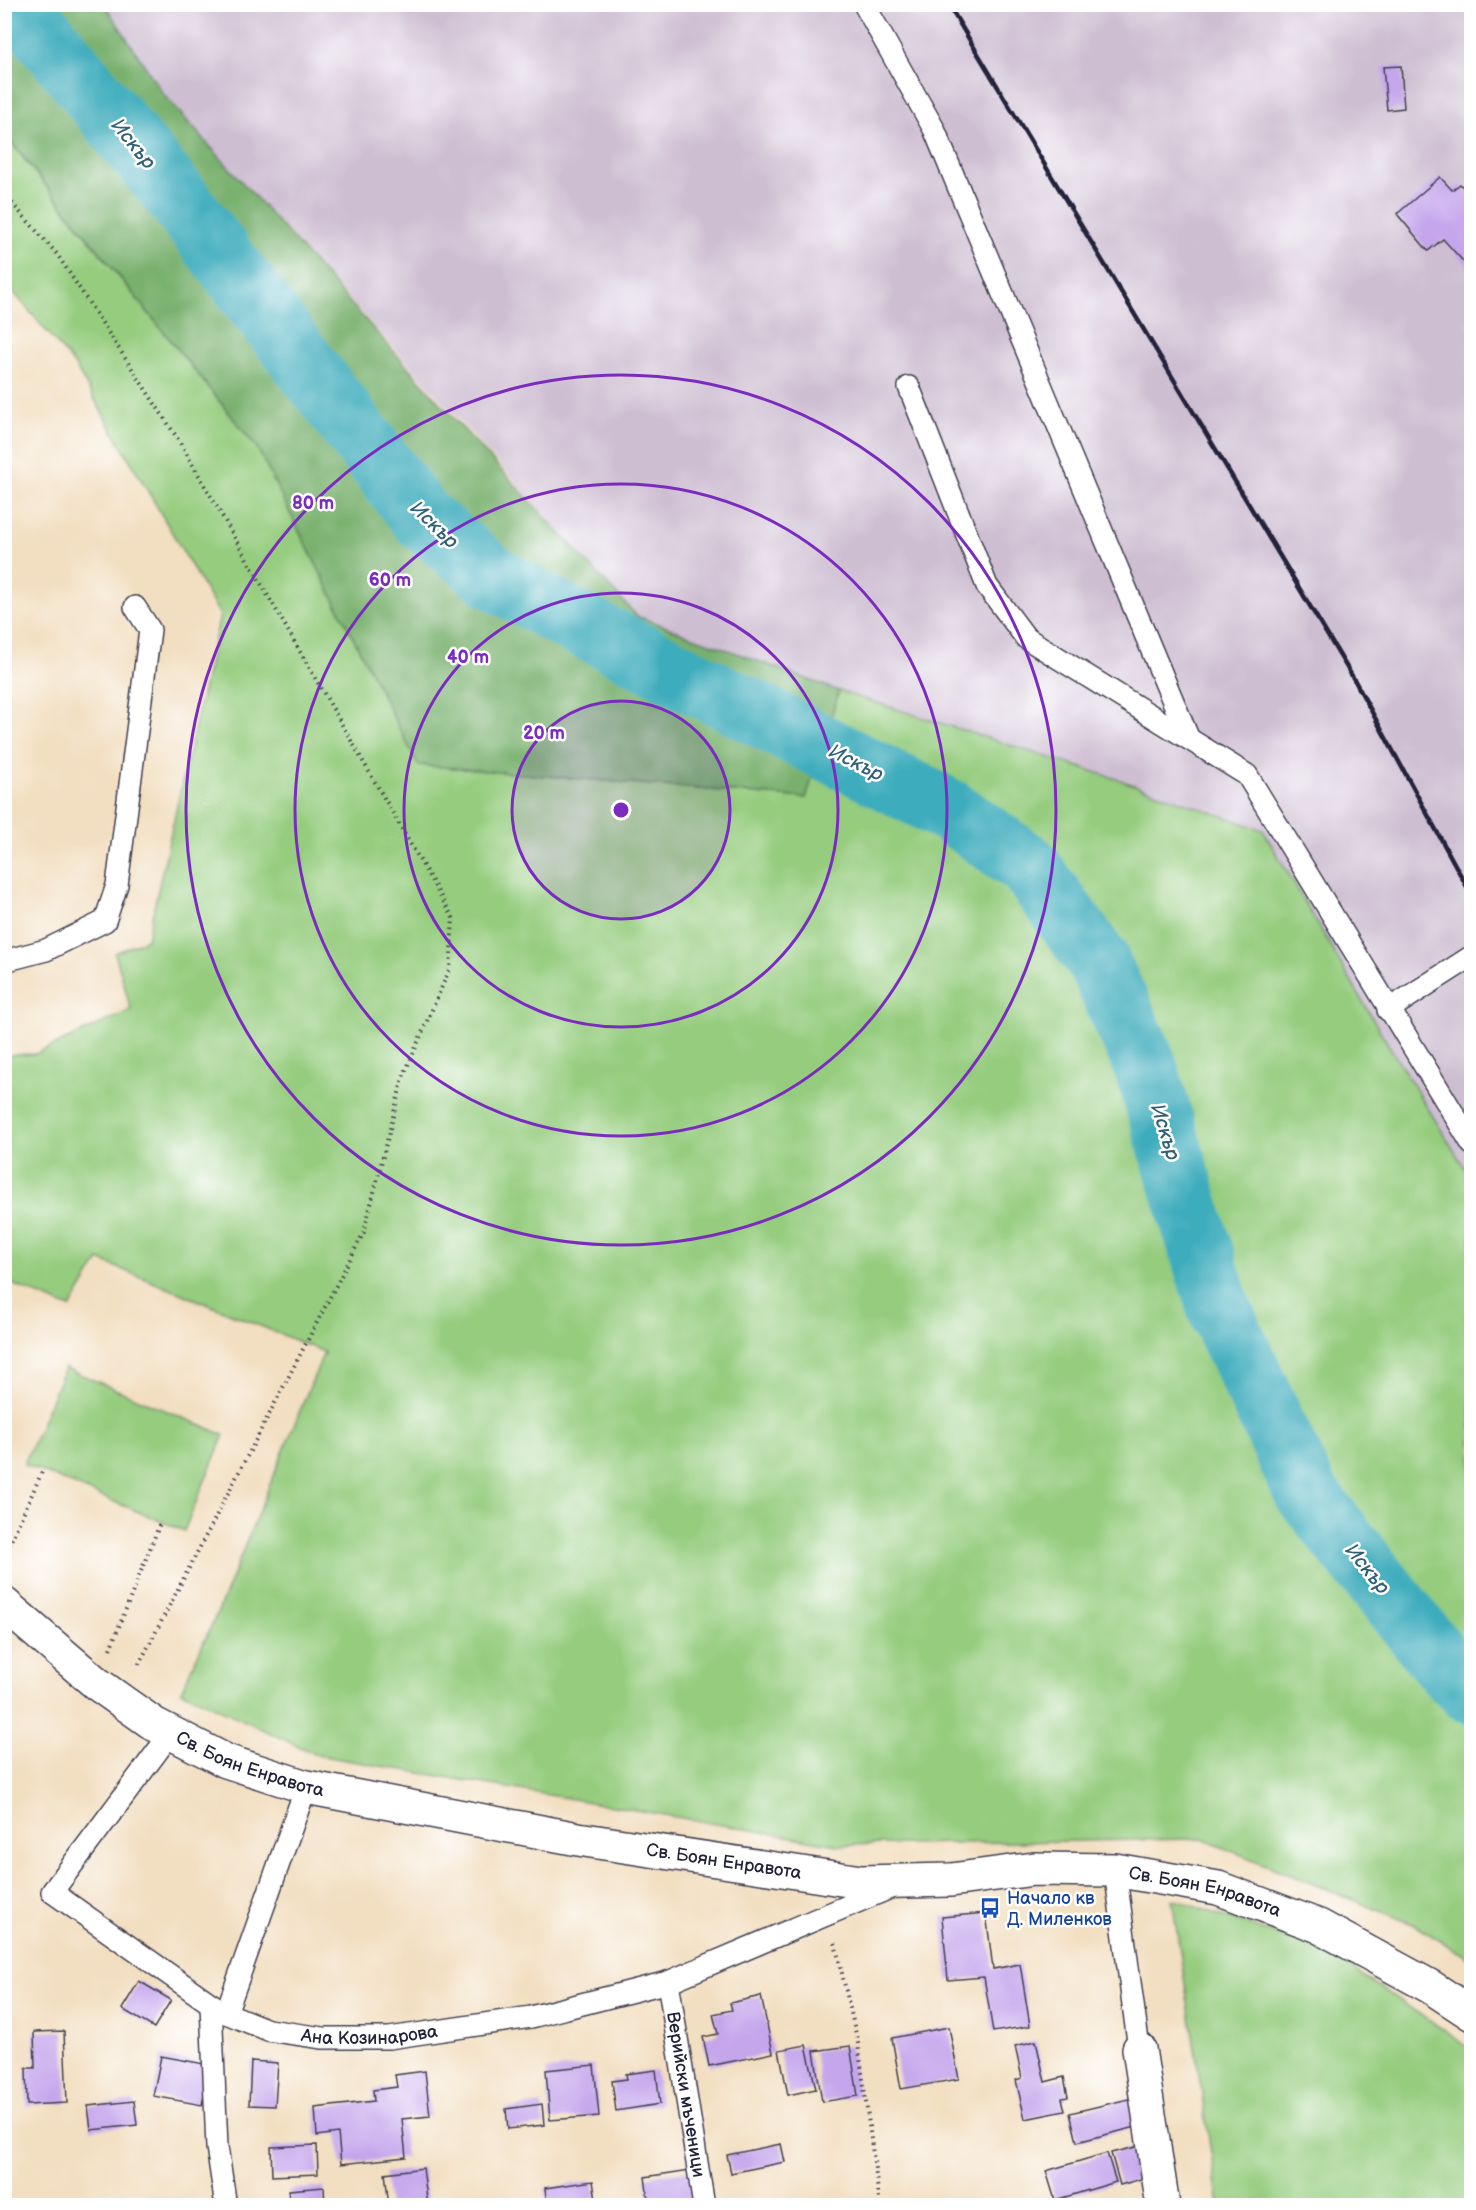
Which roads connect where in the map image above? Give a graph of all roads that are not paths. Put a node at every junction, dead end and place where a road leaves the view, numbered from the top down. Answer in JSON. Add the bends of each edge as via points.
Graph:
{"nodes":[{"id":1,"x":864,"y":4,"type":"edge"},
{"id":2,"x":909,"y":387,"type":"dead end"},
{"id":3,"x":135,"y":607,"type":"dead end"},
{"id":4,"x":1188,"y":737,"type":"junction"},
{"id":5,"x":1472,"y":956,"type":"edge"},
{"id":6,"x":4,"y":961,"type":"edge"},
{"id":7,"x":1388,"y":1010,"type":"junction"},
{"id":8,"x":1472,"y":1144,"type":"edge"},
{"id":9,"x":4,"y":1604,"type":"edge"},
{"id":10,"x":171,"y":1734,"type":"junction"},
{"id":11,"x":306,"y":1787,"type":"junction"},
{"id":12,"x":1115,"y":1870,"type":"junction"},
{"id":13,"x":902,"y":1882,"type":"junction"},
{"id":14,"x":668,"y":1982,"type":"junction"},
{"id":15,"x":218,"y":2009,"type":"junction"},
{"id":16,"x":1472,"y":2014,"type":"edge"},
{"id":17,"x":1139,"y":2049,"type":"joint"},
{"id":18,"x":226,"y":2205,"type":"edge"},
{"id":19,"x":704,"y":2205,"type":"edge"},
{"id":20,"x":1163,"y":2205,"type":"edge"}],
"edges":[{"from":1,"to":4,"type":"lane","via":[[934,129]]},
{"from":2,"to":4,"type":"lane","via":[[987,586],[1026,638]]},
{"from":3,"to":6,"type":"lane","via":[[150,630],[117,885],[105,921],[46,950]]},
{"from":4,"to":7,"type":"lane","via":[[1247,775]]},
{"from":5,"to":7,"type":"lane"},
{"from":7,"to":8,"type":"lane"},
{"from":9,"to":10,"type":"street","name":"Св. Боян Енравота","via":[[108,1691]]},
{"from":10,"to":11,"type":"street","name":"Св. Боян Енравота","via":[[226,1761]]},
{"from":10,"to":15,"type":"lane","name":"Ана Козинарова","via":[[52,1893]]},
{"from":11,"to":13,"type":"street","name":"Св. Боян Енравота","via":[[578,1839],[861,1882]]},
{"from":11,"to":15,"type":"lane"},
{"from":12,"to":13,"type":"street","name":"Св. Боян Енравота","via":[[1034,1869]]},
{"from":12,"to":16,"type":"street","name":"Св. Боян Енравота","via":[[1218,1888],[1319,1926]]},
{"from":12,"to":17,"type":"lane"},
{"from":13,"to":14,"type":"lane","name":"Ана Козинарова"},
{"from":14,"to":15,"type":"lane","name":"Ана Козинарова","via":[[531,2018],[389,2038],[323,2038],[268,2030]]},
{"from":14,"to":19,"type":"lane","name":"Верийски мъченици"},
{"from":15,"to":18,"type":"lane","via":[[217,2147]]},
{"from":17,"to":20,"type":"street"}]}
